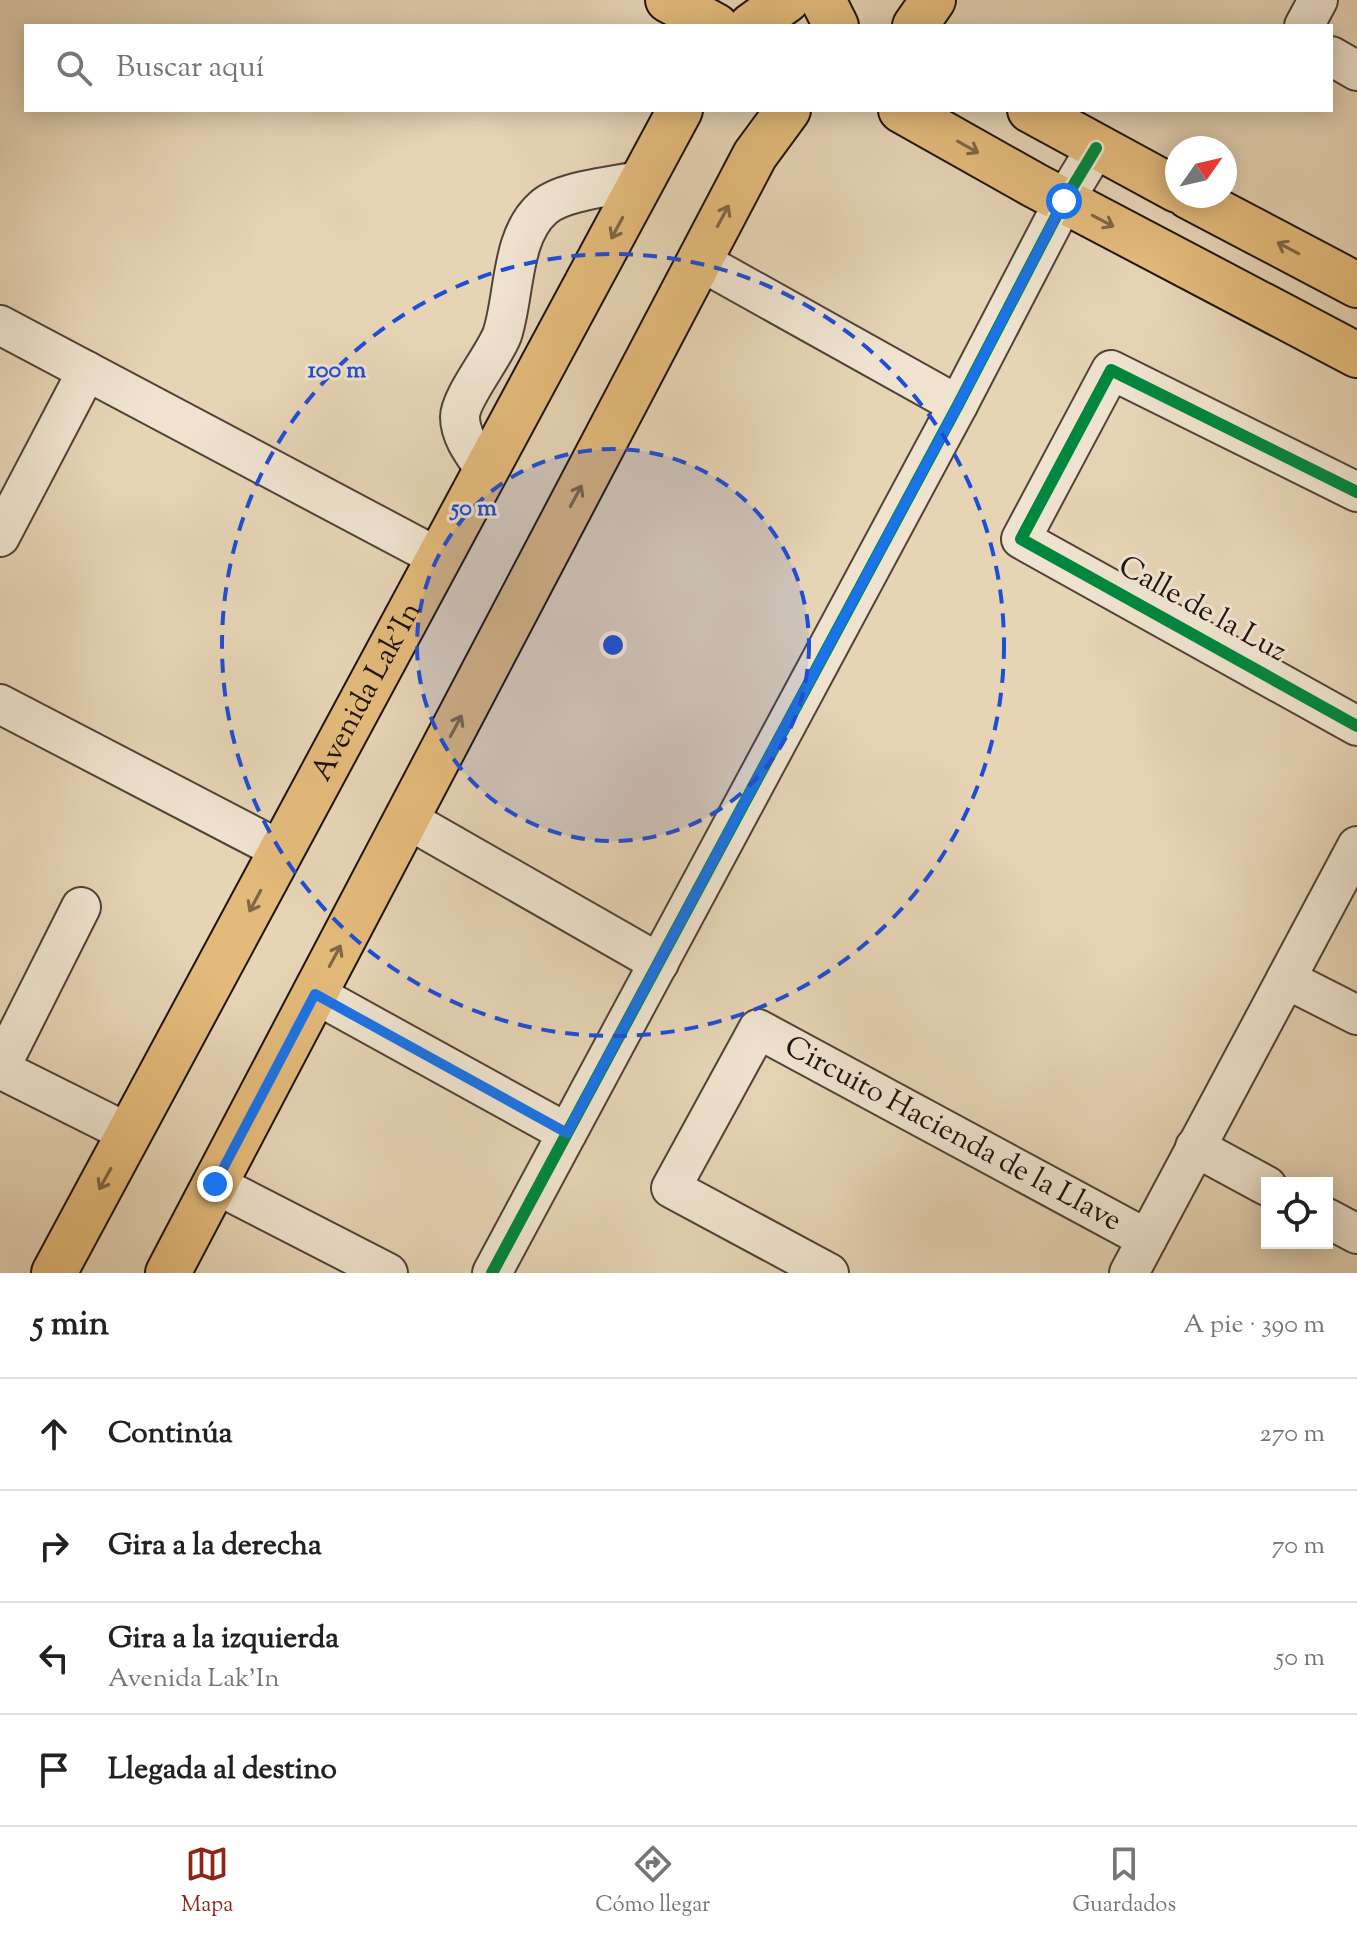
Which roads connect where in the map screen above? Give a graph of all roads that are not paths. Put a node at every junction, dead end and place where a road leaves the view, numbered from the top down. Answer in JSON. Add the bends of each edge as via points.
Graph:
{"nodes":[{"id":1,"x":668,"y":0,"type":"edge"},
{"id":2,"x":787,"y":0,"type":"edge"},
{"id":3,"x":823,"y":0,"type":"edge"},
{"id":4,"x":933,"y":0,"type":"edge"},
{"id":5,"x":1318,"y":0,"type":"edge"},
{"id":6,"x":712,"y":24,"type":"edge"},
{"id":7,"x":754,"y":24,"type":"edge"},
{"id":8,"x":835,"y":24,"type":"edge"},
{"id":9,"x":916,"y":24,"type":"edge"},
{"id":10,"x":1305,"y":24,"type":"edge"},
{"id":11,"x":1333,"y":57,"type":"edge"},
{"id":12,"x":1357,"y":71,"type":"edge"},
{"id":13,"x":679,"y":112,"type":"edge"},
{"id":14,"x":787,"y":112,"type":"edge"},
{"id":15,"x":905,"y":112,"type":"edge"},
{"id":16,"x":1033,"y":112,"type":"edge"},
{"id":17,"x":1096,"y":148,"type":"junction"},
{"id":18,"x":643,"y":180,"type":"junction"},
{"id":19,"x":1165,"y":184,"type":"edge"},
{"id":20,"x":1064,"y":201,"type":"junction"},
{"id":21,"x":1211,"y":208,"type":"edge"},
{"id":22,"x":700,"y":261,"type":"junction"},
{"id":23,"x":1357,"y":285,"type":"edge"},
{"id":24,"x":0,"y":325,"type":"edge"},
{"id":25,"x":1357,"y":355,"type":"edge"},
{"id":26,"x":87,"y":371,"type":"junction"},
{"id":27,"x":958,"y":405,"type":"junction"},
{"id":28,"x":486,"y":471,"type":"junction"},
{"id":29,"x":1357,"y":492,"type":"edge"},
{"id":30,"x":0,"y":537,"type":"edge"},
{"id":31,"x":439,"y":558,"type":"junction"},
{"id":32,"x":0,"y":704,"type":"edge"},
{"id":33,"x":1357,"y":726,"type":"edge"},
{"id":34,"x":407,"y":819,"type":"junction"},
{"id":35,"x":1357,"y":846,"type":"edge"},
{"id":36,"x":282,"y":851,"type":"junction"},
{"id":37,"x":81,"y":907,"type":"dead end"},
{"id":38,"x":659,"y":963,"type":"junction"},
{"id":39,"x":1286,"y":979,"type":"junction"},
{"id":40,"x":315,"y":994,"type":"junction"},
{"id":41,"x":1357,"y":1015,"type":"edge"},
{"id":42,"x":0,"y":1068,"type":"edge"},
{"id":43,"x":567,"y":1133,"type":"junction"},
{"id":44,"x":130,"y":1134,"type":"junction"},
{"id":45,"x":1195,"y":1147,"type":"junction"},
{"id":46,"x":1261,"y":1183,"type":"edge"},
{"id":47,"x":215,"y":1184,"type":"junction"},
{"id":48,"x":1333,"y":1221,"type":"edge"},
{"id":49,"x":1357,"y":1234,"type":"edge"},
{"id":50,"x":1147,"y":1239,"type":"junction"},
{"id":51,"x":54,"y":1273,"type":"edge"},
{"id":52,"x":168,"y":1273,"type":"edge"},
{"id":53,"x":388,"y":1273,"type":"edge"},
{"id":54,"x":492,"y":1273,"type":"edge"},
{"id":55,"x":829,"y":1273,"type":"edge"},
{"id":56,"x":1129,"y":1273,"type":"edge"}],
"edges":[{"from":1,"to":6,"type":"main road"},
{"from":2,"to":7,"type":"main road"},
{"from":3,"to":8,"type":"main road"},
{"from":4,"to":9,"type":"main road"},
{"from":5,"to":10,"type":"street"},
{"from":11,"to":12,"type":"street"},
{"from":13,"to":18,"type":"main road","name":"Avenida Lak'In"},
{"from":22,"to":14,"type":"main road","one_way":true,"via":[[755,155]]},
{"from":15,"to":20,"type":"main road","one_way":true},
{"from":16,"to":17,"type":"main road"},
{"from":17,"to":19,"type":"main road"},
{"from":17,"to":20,"type":"street"},
{"from":18,"to":28,"type":"main road","name":"Avenida Lak'In","one_way":true},
{"from":18,"to":28,"type":"street","via":[[559,198],[530,222],[511,277],[502,336],[460,413],[465,438]]},
{"from":20,"to":25,"type":"main road","one_way":true},
{"from":20,"to":27,"type":"street"},
{"from":23,"to":21,"type":"main road","one_way":true},
{"from":22,"to":27,"type":"street"},
{"from":34,"to":22,"type":"main road","one_way":true},
{"from":24,"to":26,"type":"street"},
{"from":26,"to":30,"type":"street"},
{"from":26,"to":31,"type":"street"},
{"from":27,"to":38,"type":"street"},
{"from":28,"to":31,"type":"main road","name":"Avenida Lak'In"},
{"from":29,"to":33,"type":"street","name":"Calle de la Luz","via":[[1111,370],[1021,539]]},
{"from":31,"to":36,"type":"main road","name":"Avenida Lak'In"},
{"from":32,"to":36,"type":"street"},
{"from":34,"to":38,"type":"street"},
{"from":40,"to":34,"type":"main road","one_way":true},
{"from":35,"to":39,"type":"street"},
{"from":36,"to":44,"type":"main road","name":"Avenida Lak'In","one_way":true},
{"from":37,"to":42,"type":"street"},
{"from":38,"to":43,"type":"street"},
{"from":39,"to":41,"type":"street"},
{"from":39,"to":45,"type":"street"},
{"from":40,"to":43,"type":"street"},
{"from":40,"to":47,"type":"main road"},
{"from":42,"to":44,"type":"street"},
{"from":43,"to":54,"type":"street"},
{"from":44,"to":51,"type":"main road","name":"Avenida Lak'In","one_way":true},
{"from":45,"to":46,"type":"street"},
{"from":45,"to":50,"type":"street"},
{"from":47,"to":52,"type":"main road"},
{"from":47,"to":53,"type":"street"},
{"from":48,"to":49,"type":"street"},
{"from":50,"to":55,"type":"street","name":"Circuito Hacienda de la Llave","via":[[758,1029],[671,1188]]},
{"from":50,"to":56,"type":"street"}]}
